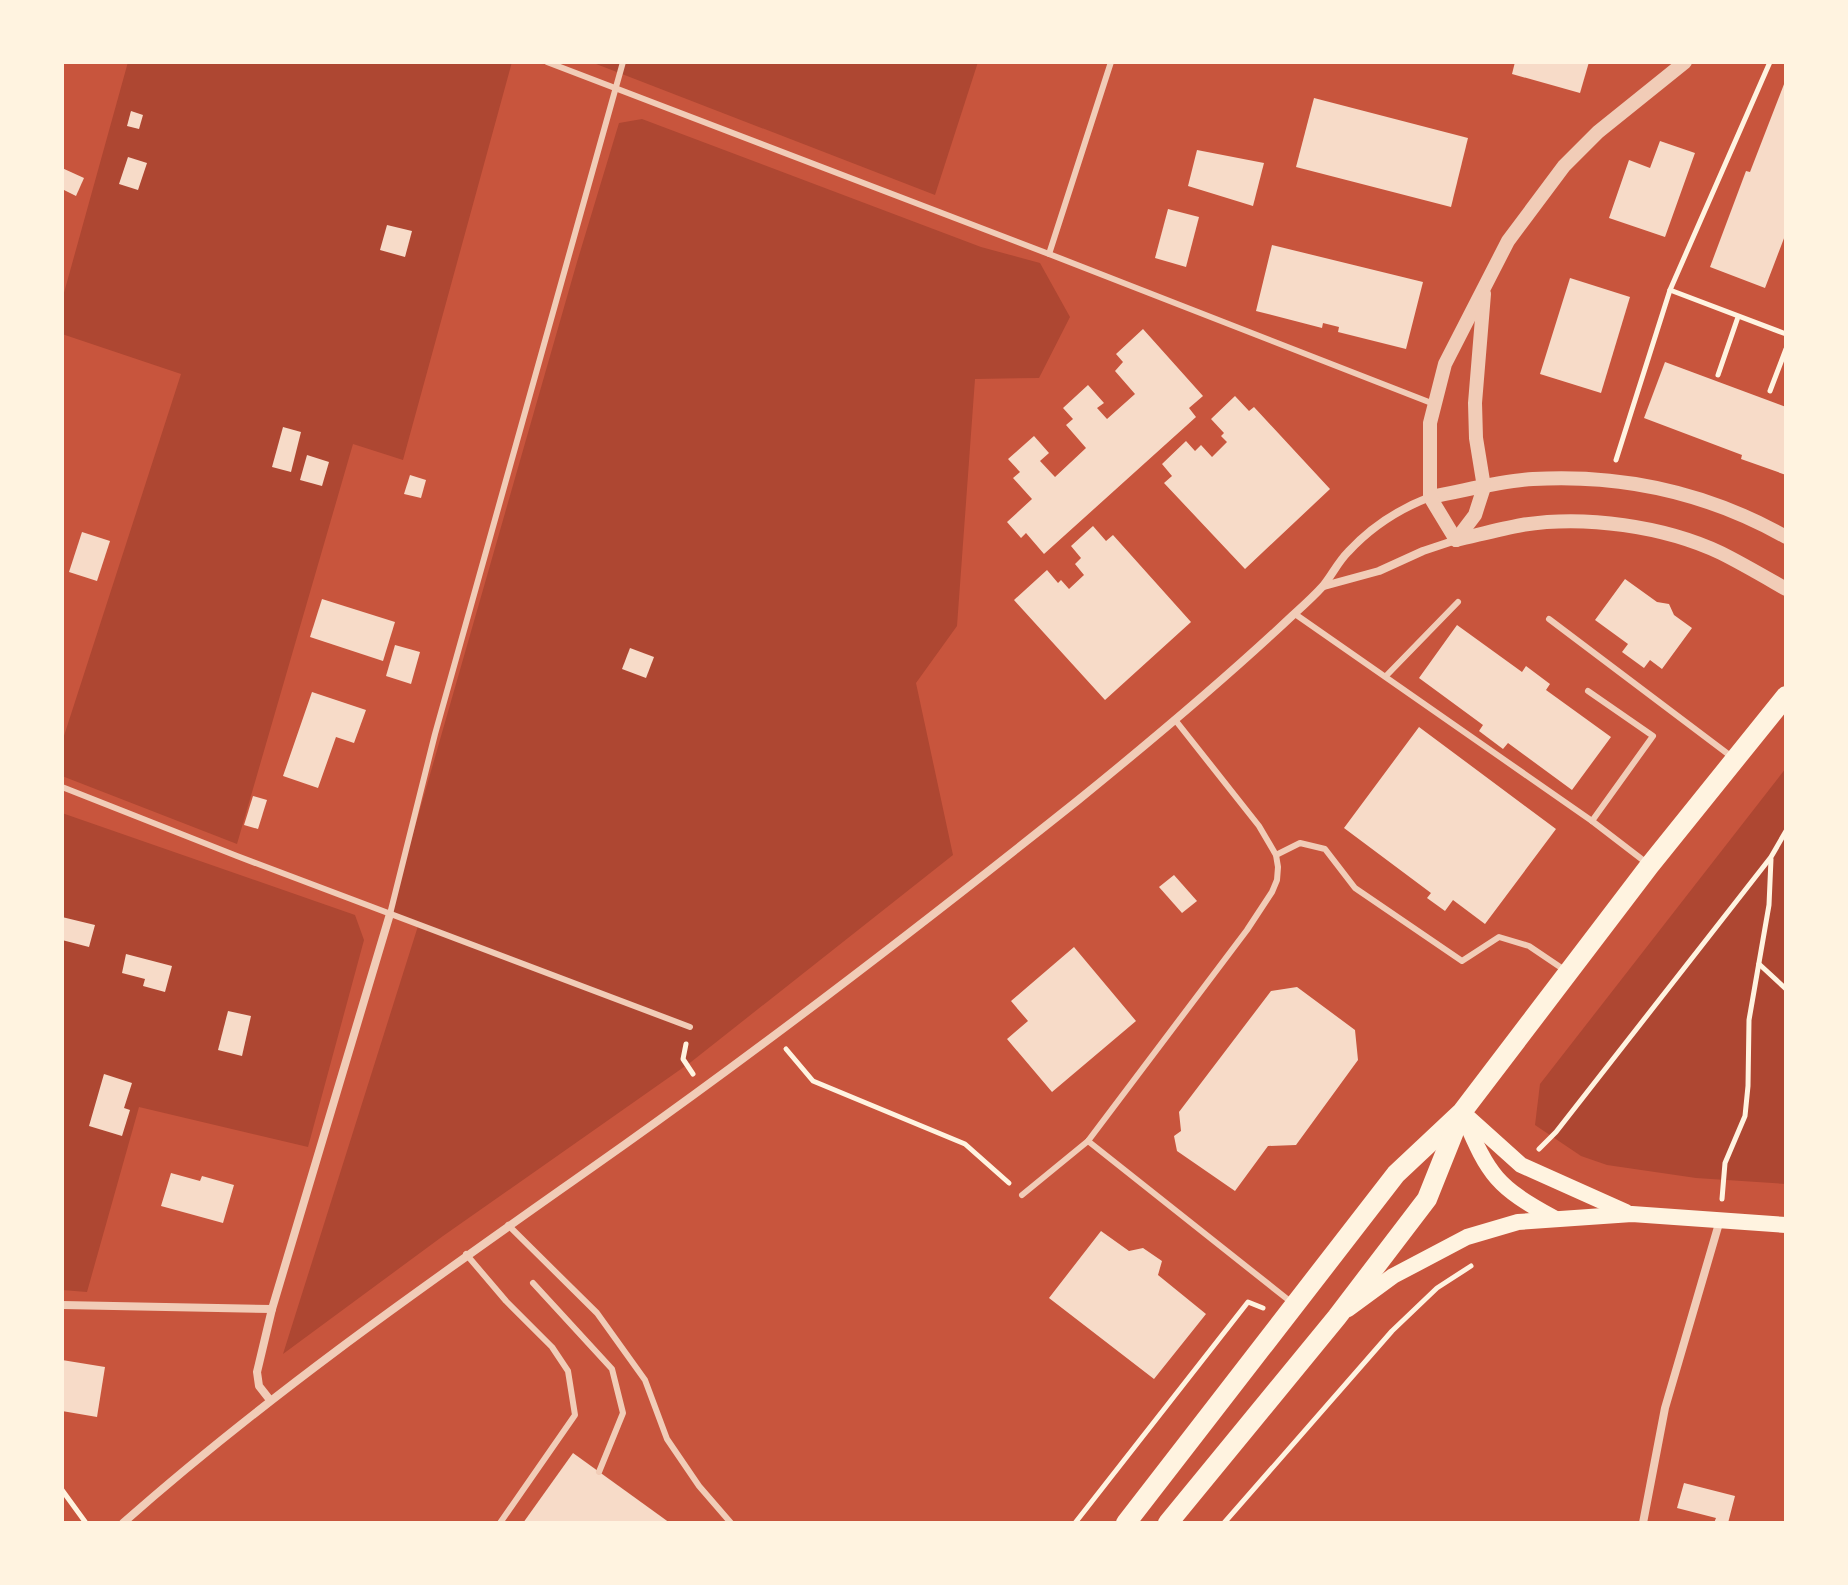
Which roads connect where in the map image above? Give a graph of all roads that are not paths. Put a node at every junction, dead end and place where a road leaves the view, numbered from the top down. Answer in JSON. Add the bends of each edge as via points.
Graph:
{"nodes":[{"id":1,"x":547,"y":62,"type":"edge"},
{"id":2,"x":623,"y":62,"type":"edge"},
{"id":3,"x":1111,"y":62,"type":"edge"},
{"id":4,"x":1685,"y":62,"type":"edge"},
{"id":5,"x":616,"y":89,"type":"junction"},
{"id":6,"x":1049,"y":254,"type":"junction"},
{"id":7,"x":1484,"y":291,"type":"junction"},
{"id":8,"x":1434,"y":404,"type":"junction"},
{"id":9,"x":1484,"y":487,"type":"junction"},
{"id":10,"x":1430,"y":497,"type":"junction"},
{"id":11,"x":1786,"y":537,"type":"edge"},
{"id":12,"x":1456,"y":540,"type":"junction"},
{"id":13,"x":1323,"y":586,"type":"junction"},
{"id":14,"x":1786,"y":589,"type":"edge"},
{"id":15,"x":1458,"y":602,"type":"dead end"},
{"id":16,"x":1295,"y":614,"type":"junction"},
{"id":17,"x":1549,"y":619,"type":"dead end"},
{"id":18,"x":1386,"y":676,"type":"junction"},
{"id":19,"x":1588,"y":691,"type":"dead end"},
{"id":20,"x":1786,"y":696,"type":"edge"},
{"id":21,"x":1176,"y":721,"type":"junction"},
{"id":22,"x":1734,"y":760,"type":"junction"},
{"id":23,"x":62,"y":787,"type":"edge"},
{"id":24,"x":1592,"y":821,"type":"junction"},
{"id":25,"x":1276,"y":855,"type":"junction"},
{"id":26,"x":1650,"y":865,"type":"junction"},
{"id":27,"x":390,"y":914,"type":"junction"},
{"id":28,"x":1569,"y":973,"type":"junction"},
{"id":29,"x":690,"y":1027,"type":"dead end"},
{"id":30,"x":1462,"y":1112,"type":"junction"},
{"id":31,"x":1088,"y":1141,"type":"junction"},
{"id":32,"x":1022,"y":1195,"type":"road end"},
{"id":33,"x":1632,"y":1214,"type":"junction"},
{"id":34,"x":1554,"y":1218,"type":"junction"},
{"id":35,"x":1720,"y":1220,"type":"junction"},
{"id":36,"x":508,"y":1225,"type":"junction"},
{"id":37,"x":1786,"y":1225,"type":"edge"},
{"id":38,"x":466,"y":1254,"type":"junction"},
{"id":39,"x":533,"y":1283,"type":"dead end"},
{"id":40,"x":62,"y":1305,"type":"edge"},
{"id":41,"x":272,"y":1309,"type":"junction"},
{"id":42,"x":1290,"y":1310,"type":"junction"},
{"id":43,"x":1337,"y":1317,"type":"junction"},
{"id":44,"x":270,"y":1400,"type":"junction"},
{"id":45,"x":599,"y":1472,"type":"dead end"},
{"id":46,"x":123,"y":1523,"type":"edge"},
{"id":47,"x":500,"y":1523,"type":"edge"},
{"id":48,"x":731,"y":1523,"type":"edge"},
{"id":49,"x":1126,"y":1523,"type":"edge"},
{"id":50,"x":1168,"y":1523,"type":"edge"},
{"id":51,"x":1643,"y":1523,"type":"edge"}],
"edges":[{"from":1,"to":5,"type":"lane"},
{"from":2,"to":5,"type":"lane"},
{"from":3,"to":6,"type":"lane"},
{"from":4,"to":7,"type":"street","via":[[1564,166],[1508,241]]},
{"from":5,"to":6,"type":"lane"},
{"from":5,"to":27,"type":"lane","via":[[435,734]]},
{"from":6,"to":8,"type":"lane"},
{"from":7,"to":8,"type":"street","via":[[1445,364]]},
{"from":7,"to":9,"type":"street","via":[[1475,403]]},
{"from":8,"to":10,"type":"street"},
{"from":9,"to":10,"type":"street"},
{"from":9,"to":11,"type":"street","via":[[1531,479],[1609,480],[1710,503]]},
{"from":9,"to":12,"type":"street","via":[[1475,515]]},
{"from":10,"to":12,"type":"street"},
{"from":10,"to":13,"type":"street","via":[[1376,525]]},
{"from":12,"to":13,"type":"street","via":[[1379,571]]},
{"from":12,"to":14,"type":"street","via":[[1523,525],[1628,527],[1720,552]]},
{"from":13,"to":16,"type":"street"},
{"from":15,"to":18,"type":"lane"},
{"from":16,"to":18,"type":"lane"},
{"from":16,"to":21,"type":"street"},
{"from":17,"to":22,"type":"lane"},
{"from":18,"to":24,"type":"lane"},
{"from":19,"to":24,"type":"lane","via":[[1653,736]]},
{"from":20,"to":22,"type":"main road"},
{"from":21,"to":25,"type":"lane"},
{"from":21,"to":36,"type":"street","via":[[775,1035]]},
{"from":22,"to":26,"type":"main road"},
{"from":23,"to":27,"type":"lane"},
{"from":24,"to":26,"type":"lane"},
{"from":25,"to":28,"type":"lane","via":[[1300,843],[1325,849],[1355,888],[1462,961],[1499,937],[1529,946]]},
{"from":25,"to":31,"type":"lane","via":[[1272,892]]},
{"from":26,"to":28,"type":"main road"},
{"from":27,"to":29,"type":"lane"},
{"from":27,"to":41,"type":"street"},
{"from":28,"to":30,"type":"main road"},
{"from":30,"to":33,"type":"main road","via":[[1521,1165]]},
{"from":30,"to":34,"type":"main road","via":[[1479,1154],[1499,1183]]},
{"from":30,"to":42,"type":"main road","via":[[1396,1174]]},
{"from":30,"to":43,"type":"main road","via":[[1427,1199]]},
{"from":31,"to":32,"type":"lane"},
{"from":31,"to":42,"type":"lane"},
{"from":33,"to":34,"type":"main road"},
{"from":33,"to":35,"type":"main road"},
{"from":34,"to":43,"type":"main road","via":[[1467,1237],[1393,1276]]},
{"from":35,"to":37,"type":"main road"},
{"from":35,"to":51,"type":"street","via":[[1665,1408]]},
{"from":36,"to":38,"type":"street"},
{"from":36,"to":48,"type":"lane","via":[[597,1313],[645,1380],[667,1439]]},
{"from":38,"to":44,"type":"street"},
{"from":38,"to":47,"type":"lane","via":[[552,1347],[568,1371],[575,1415]]},
{"from":39,"to":45,"type":"lane","via":[[612,1369],[623,1413]]},
{"from":40,"to":41,"type":"street"},
{"from":41,"to":44,"type":"street","via":[[257,1372],[259,1386]]},
{"from":42,"to":49,"type":"main road"},
{"from":43,"to":50,"type":"main road"},
{"from":44,"to":46,"type":"street"}]}
